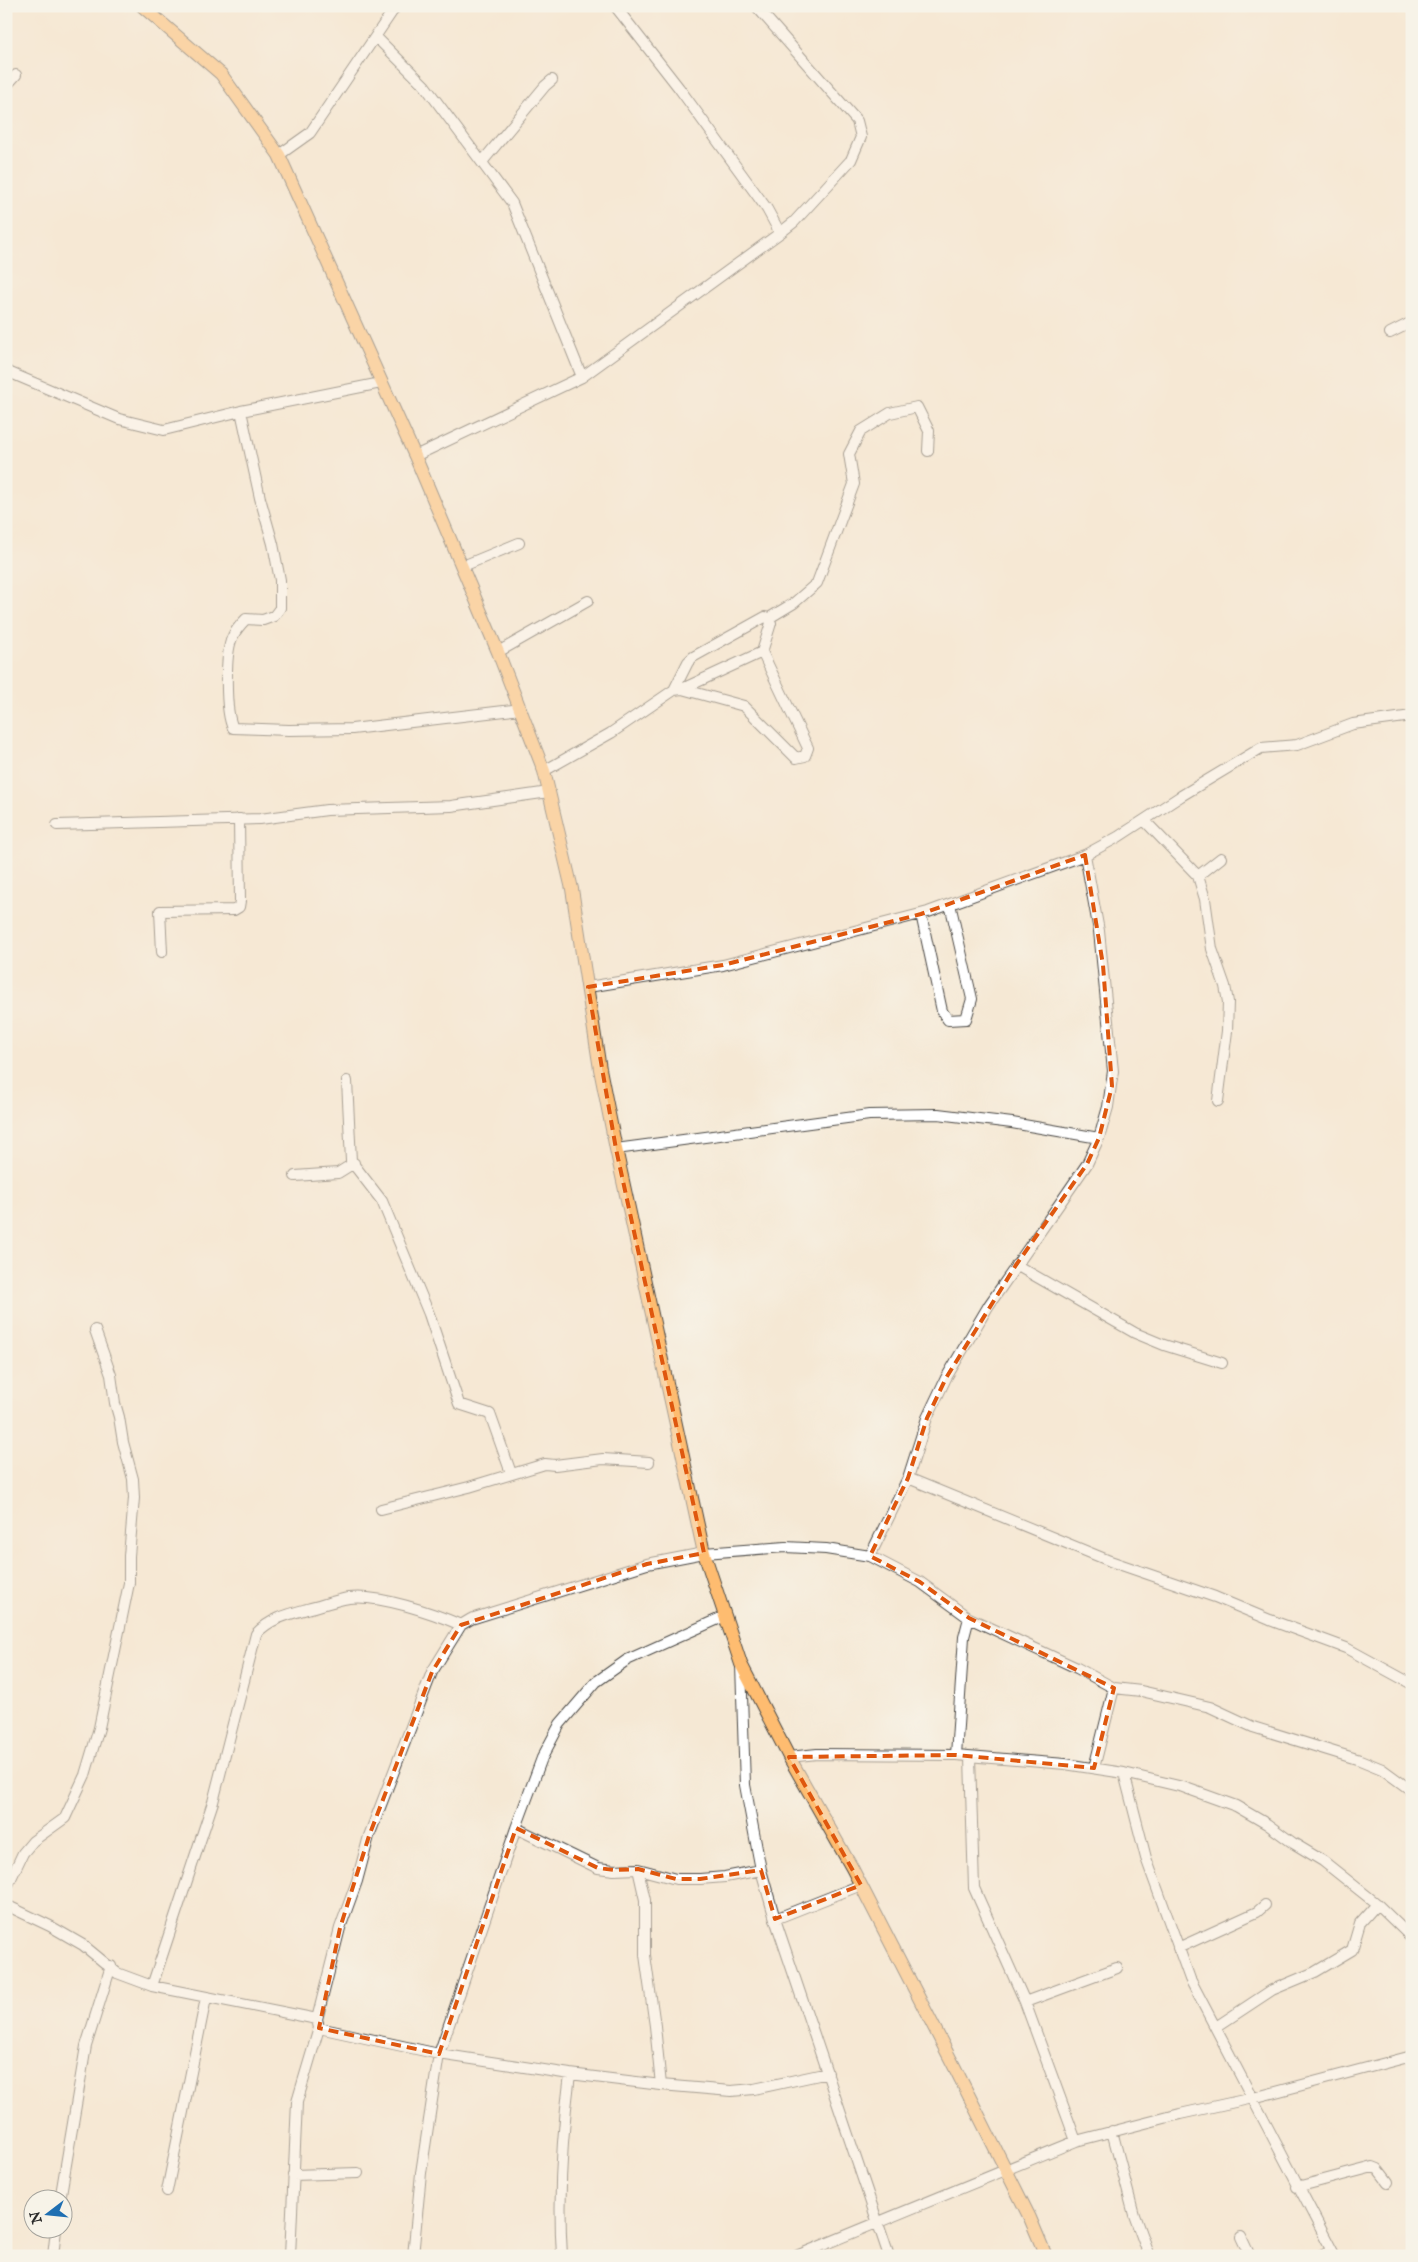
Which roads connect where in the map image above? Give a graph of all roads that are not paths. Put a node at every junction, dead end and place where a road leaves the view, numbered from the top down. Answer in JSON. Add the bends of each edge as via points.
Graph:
{"nodes":[{"id":1,"x":142,"y":6,"type":"edge"},
{"id":2,"x":396,"y":6,"type":"edge"},
{"id":3,"x":616,"y":6,"type":"edge"},
{"id":4,"x":756,"y":6,"type":"edge"},
{"id":5,"x":376,"y":36,"type":"junction"},
{"id":6,"x":16,"y":75,"type":"dead end"},
{"id":7,"x":552,"y":80,"type":"dead end"},
{"id":8,"x":6,"y":86,"type":"edge"},
{"id":9,"x":279,"y":155,"type":"junction"},
{"id":10,"x":482,"y":162,"type":"junction"},
{"id":11,"x":780,"y":233,"type":"junction"},
{"id":12,"x":1412,"y":322,"type":"edge"},
{"id":13,"x":1390,"y":333,"type":"dead end"},
{"id":14,"x":6,"y":371,"type":"edge"},
{"id":15,"x":582,"y":377,"type":"junction"},
{"id":16,"x":381,"y":382,"type":"junction"},
{"id":17,"x":241,"y":411,"type":"junction"},
{"id":18,"x":928,"y":452,"type":"dead end"},
{"id":19,"x":415,"y":456,"type":"junction"},
{"id":20,"x":520,"y":544,"type":"dead end"},
{"id":21,"x":463,"y":566,"type":"junction"},
{"id":22,"x":588,"y":601,"type":"dead end"},
{"id":23,"x":769,"y":618,"type":"junction"},
{"id":24,"x":498,"y":652,"type":"junction"},
{"id":25,"x":762,"y":652,"type":"junction"},
{"id":26,"x":678,"y":690,"type":"junction"},
{"id":27,"x":521,"y":709,"type":"junction"},
{"id":28,"x":1412,"y":716,"type":"edge"},
{"id":29,"x":544,"y":771,"type":"junction"},
{"id":30,"x":549,"y":792,"type":"junction"},
{"id":31,"x":239,"y":820,"type":"junction"},
{"id":32,"x":1145,"y":821,"type":"junction"},
{"id":33,"x":57,"y":825,"type":"dead end"},
{"id":34,"x":1085,"y":855,"type":"junction"},
{"id":35,"x":1221,"y":858,"type":"dead end"},
{"id":36,"x":1198,"y":876,"type":"junction"},
{"id":37,"x":950,"y":904,"type":"junction"},
{"id":38,"x":921,"y":914,"type":"junction"},
{"id":39,"x":162,"y":952,"type":"dead end"},
{"id":40,"x":588,"y":986,"type":"junction"},
{"id":41,"x":346,"y":1081,"type":"dead end"},
{"id":42,"x":1218,"y":1101,"type":"dead end"},
{"id":43,"x":1099,"y":1138,"type":"junction"},
{"id":44,"x":616,"y":1149,"type":"junction"},
{"id":45,"x":354,"y":1163,"type":"junction"},
{"id":46,"x":295,"y":1176,"type":"dead end"},
{"id":47,"x":1016,"y":1265,"type":"junction"},
{"id":48,"x":95,"y":1330,"type":"dead end"},
{"id":49,"x":1222,"y":1363,"type":"dead end"},
{"id":50,"x":649,"y":1462,"type":"dead end"},
{"id":51,"x":511,"y":1473,"type":"junction"},
{"id":52,"x":908,"y":1478,"type":"junction"},
{"id":53,"x":381,"y":1509,"type":"dead end"},
{"id":54,"x":704,"y":1553,"type":"junction"},
{"id":55,"x":870,"y":1556,"type":"junction"},
{"id":56,"x":725,"y":1616,"type":"junction"},
{"id":57,"x":969,"y":1618,"type":"junction"},
{"id":58,"x":460,"y":1625,"type":"junction"},
{"id":59,"x":741,"y":1664,"type":"junction"},
{"id":60,"x":1412,"y":1684,"type":"edge"},
{"id":61,"x":1114,"y":1688,"type":"junction"},
{"id":62,"x":956,"y":1755,"type":"junction"},
{"id":63,"x":789,"y":1757,"type":"junction"},
{"id":64,"x":970,"y":1757,"type":"junction"},
{"id":65,"x":1094,"y":1768,"type":"junction"},
{"id":66,"x":1124,"y":1773,"type":"junction"},
{"id":67,"x":1412,"y":1791,"type":"edge"},
{"id":68,"x":516,"y":1828,"type":"junction"},
{"id":69,"x":638,"y":1869,"type":"junction"},
{"id":70,"x":761,"y":1870,"type":"junction"},
{"id":71,"x":861,"y":1885,"type":"junction"},
{"id":72,"x":6,"y":1889,"type":"edge"},
{"id":73,"x":1377,"y":1904,"type":"junction"},
{"id":74,"x":6,"y":1905,"type":"edge"},
{"id":75,"x":1265,"y":1905,"type":"dead end"},
{"id":76,"x":775,"y":1919,"type":"junction"},
{"id":77,"x":1412,"y":1938,"type":"edge"},
{"id":78,"x":1178,"y":1948,"type":"junction"},
{"id":79,"x":111,"y":1966,"type":"junction"},
{"id":80,"x":1118,"y":1968,"type":"dead end"},
{"id":81,"x":152,"y":1986,"type":"junction"},
{"id":82,"x":206,"y":1998,"type":"junction"},
{"id":83,"x":1026,"y":2002,"type":"junction"},
{"id":84,"x":318,"y":2023,"type":"junction"},
{"id":85,"x":1216,"y":2027,"type":"junction"},
{"id":86,"x":439,"y":2054,"type":"junction"},
{"id":87,"x":1412,"y":2056,"type":"edge"},
{"id":88,"x":828,"y":2073,"type":"junction"},
{"id":89,"x":570,"y":2074,"type":"junction"},
{"id":90,"x":661,"y":2085,"type":"junction"},
{"id":91,"x":1253,"y":2098,"type":"junction"},
{"id":92,"x":1112,"y":2131,"type":"junction"},
{"id":93,"x":1076,"y":2141,"type":"junction"},
{"id":94,"x":1005,"y":2168,"type":"junction"},
{"id":95,"x":358,"y":2173,"type":"dead end"},
{"id":96,"x":292,"y":2174,"type":"junction"},
{"id":97,"x":1388,"y":2182,"type":"dead end"},
{"id":98,"x":1297,"y":2187,"type":"junction"},
{"id":99,"x":62,"y":2190,"type":"edge"},
{"id":100,"x":167,"y":2191,"type":"dead end"},
{"id":101,"x":878,"y":2223,"type":"junction"},
{"id":102,"x":1241,"y":2237,"type":"dead end"},
{"id":103,"x":55,"y":2240,"type":"edge"},
{"id":104,"x":1333,"y":2253,"type":"edge"},
{"id":105,"x":53,"y":2256,"type":"edge"},
{"id":106,"x":290,"y":2256,"type":"edge"},
{"id":107,"x":413,"y":2256,"type":"edge"},
{"id":108,"x":562,"y":2256,"type":"edge"},
{"id":109,"x":796,"y":2256,"type":"edge"},
{"id":110,"x":889,"y":2256,"type":"edge"},
{"id":111,"x":1046,"y":2256,"type":"edge"},
{"id":112,"x":1149,"y":2256,"type":"edge"},
{"id":113,"x":1250,"y":2256,"type":"edge"},
{"id":114,"x":1319,"y":2256,"type":"edge"}],
"edges":[{"from":1,"to":9,"type":"main road","via":[[221,74]]},
{"from":2,"to":5,"type":"street"},
{"from":3,"to":11,"type":"street","via":[[767,209]]},
{"from":4,"to":11,"type":"street","via":[[857,121],[860,137],[851,160]]},
{"from":5,"to":9,"type":"street","via":[[310,133]]},
{"from":5,"to":10,"type":"street","via":[[425,86]]},
{"from":6,"to":8,"type":"street"},
{"from":7,"to":10,"type":"street"},
{"from":9,"to":16,"type":"main road"},
{"from":10,"to":15,"type":"street","via":[[512,204]]},
{"from":11,"to":15,"type":"street"},
{"from":12,"to":13,"type":"street"},
{"from":14,"to":17,"type":"street","via":[[119,419],[152,428],[164,430]]},
{"from":15,"to":19,"type":"street"},
{"from":16,"to":17,"type":"street"},
{"from":16,"to":19,"type":"main road"},
{"from":17,"to":27,"type":"street","via":[[260,498],[274,544],[280,580],[280,608],[274,616],[263,620],[246,619],[231,638],[228,684],[233,728],[352,729]]},
{"from":18,"to":23,"type":"street","via":[[928,431],[917,408],[890,413],[861,431],[849,454],[854,484],[817,583],[794,603]]},
{"from":19,"to":21,"type":"main road"},
{"from":20,"to":21,"type":"street"},
{"from":21,"to":24,"type":"main road"},
{"from":22,"to":24,"type":"street"},
{"from":23,"to":25,"type":"street","via":[[771,623]]},
{"from":23,"to":26,"type":"street","via":[[765,617],[693,657]]},
{"from":24,"to":27,"type":"main road"},
{"from":25,"to":26,"type":"street"},
{"from":25,"to":26,"type":"street","via":[[808,748],[806,756],[796,758],[744,706]]},
{"from":26,"to":29,"type":"street","via":[[612,733]]},
{"from":27,"to":29,"type":"main road"},
{"from":28,"to":32,"type":"street","via":[[1353,724],[1296,745],[1265,746]]},
{"from":29,"to":30,"type":"main road"},
{"from":30,"to":31,"type":"street","via":[[451,806],[327,810]]},
{"from":30,"to":40,"type":"main road","via":[[572,889]]},
{"from":31,"to":33,"type":"street"},
{"from":31,"to":39,"type":"street","via":[[238,907],[234,910],[160,910]]},
{"from":32,"to":34,"type":"street"},
{"from":32,"to":36,"type":"street"},
{"from":34,"to":37,"type":"street"},
{"from":34,"to":43,"type":"street","via":[[1100,940],[1113,1071]]},
{"from":35,"to":36,"type":"street"},
{"from":36,"to":42,"type":"street","via":[[1205,899],[1212,949],[1228,1002]]},
{"from":37,"to":38,"type":"street"},
{"from":37,"to":38,"type":"street","via":[[972,999],[966,1019],[948,1020],[942,1011]]},
{"from":38,"to":40,"type":"street","via":[[723,965]]},
{"from":40,"to":44,"type":"main road"},
{"from":41,"to":45,"type":"street","via":[[351,1161]]},
{"from":43,"to":44,"type":"street","via":[[938,1114],[879,1115]]},
{"from":43,"to":47,"type":"street","via":[[1087,1164]]},
{"from":44,"to":54,"type":"main road"},
{"from":45,"to":46,"type":"street","via":[[338,1173]]},
{"from":45,"to":51,"type":"street","via":[[382,1201],[429,1314],[459,1404],[490,1414]]},
{"from":47,"to":49,"type":"street","via":[[1135,1333]]},
{"from":47,"to":52,"type":"street","via":[[946,1378],[927,1418]]},
{"from":48,"to":72,"type":"street","via":[[111,1375],[114,1403],[133,1479],[129,1582],[99,1728],[85,1775],[65,1818],[32,1841]]},
{"from":50,"to":51,"type":"street","via":[[603,1459],[545,1464]]},
{"from":51,"to":53,"type":"street","via":[[469,1488]]},
{"from":52,"to":55,"type":"street"},
{"from":52,"to":60,"type":"street","via":[[1110,1561],[1215,1597],[1346,1648]]},
{"from":54,"to":55,"type":"street","via":[[785,1547]]},
{"from":54,"to":56,"type":"main road"},
{"from":54,"to":58,"type":"street","via":[[647,1564],[470,1619]]},
{"from":55,"to":57,"type":"street","via":[[920,1582]]},
{"from":56,"to":59,"type":"main road"},
{"from":56,"to":68,"type":"street","via":[[626,1660],[596,1682],[560,1724],[542,1758]]},
{"from":57,"to":61,"type":"street"},
{"from":57,"to":62,"type":"street"},
{"from":58,"to":81,"type":"street","via":[[388,1602],[349,1598],[296,1612],[271,1622],[256,1634],[213,1802]]},
{"from":58,"to":84,"type":"street","via":[[432,1672],[369,1836],[340,1928]]},
{"from":59,"to":63,"type":"main road"},
{"from":59,"to":70,"type":"street","via":[[745,1785]]},
{"from":61,"to":65,"type":"street"},
{"from":61,"to":67,"type":"street","via":[[1210,1707],[1253,1727],[1382,1769]]},
{"from":62,"to":63,"type":"street","via":[[817,1754]]},
{"from":62,"to":64,"type":"street"},
{"from":63,"to":71,"type":"main road"},
{"from":64,"to":65,"type":"street"},
{"from":64,"to":83,"type":"street","via":[[974,1888]]},
{"from":65,"to":66,"type":"street"},
{"from":66,"to":73,"type":"street","via":[[1183,1787],[1236,1806],[1323,1861]]},
{"from":66,"to":78,"type":"street","via":[[1146,1858]]},
{"from":68,"to":69,"type":"street","via":[[598,1868]]},
{"from":68,"to":86,"type":"street"},
{"from":69,"to":70,"type":"street","via":[[676,1879],[725,1877]]},
{"from":69,"to":90,"type":"street","via":[[645,1900],[645,1955]]},
{"from":70,"to":76,"type":"street"},
{"from":71,"to":76,"type":"street"},
{"from":71,"to":94,"type":"main road"},
{"from":73,"to":77,"type":"street"},
{"from":73,"to":85,"type":"street","via":[[1360,1923],[1352,1950],[1315,1972],[1272,1990]]},
{"from":74,"to":79,"type":"street","via":[[83,1945]]},
{"from":75,"to":78,"type":"street","via":[[1257,1912]]},
{"from":76,"to":88,"type":"street"},
{"from":78,"to":85,"type":"street","via":[[1190,1979]]},
{"from":79,"to":81,"type":"street","via":[[117,1973]]},
{"from":79,"to":99,"type":"street","via":[[86,2046]]},
{"from":80,"to":83,"type":"street"},
{"from":81,"to":82,"type":"street"},
{"from":82,"to":84,"type":"street"},
{"from":82,"to":100,"type":"street"},
{"from":83,"to":93,"type":"street"},
{"from":84,"to":86,"type":"street"},
{"from":84,"to":96,"type":"street","via":[[297,2102]]},
{"from":85,"to":91,"type":"street"},
{"from":86,"to":89,"type":"street"},
{"from":86,"to":107,"type":"street","via":[[421,2173]]},
{"from":87,"to":91,"type":"street"},
{"from":88,"to":90,"type":"street","via":[[732,2091]]},
{"from":88,"to":101,"type":"street"},
{"from":89,"to":90,"type":"street"},
{"from":89,"to":108,"type":"street","via":[[562,2133],[559,2212]]},
{"from":91,"to":92,"type":"street"},
{"from":91,"to":98,"type":"street"},
{"from":92,"to":93,"type":"street"},
{"from":92,"to":112,"type":"street"},
{"from":93,"to":94,"type":"street"},
{"from":94,"to":101,"type":"street"},
{"from":94,"to":111,"type":"main road"},
{"from":95,"to":96,"type":"street"},
{"from":96,"to":106,"type":"street"},
{"from":97,"to":98,"type":"street","via":[[1373,2167]]},
{"from":98,"to":104,"type":"street"},
{"from":101,"to":109,"type":"street"},
{"from":101,"to":110,"type":"street"},
{"from":102,"to":113,"type":"street"},
{"from":103,"to":105,"type":"street"},
{"from":104,"to":114,"type":"street"}]}
